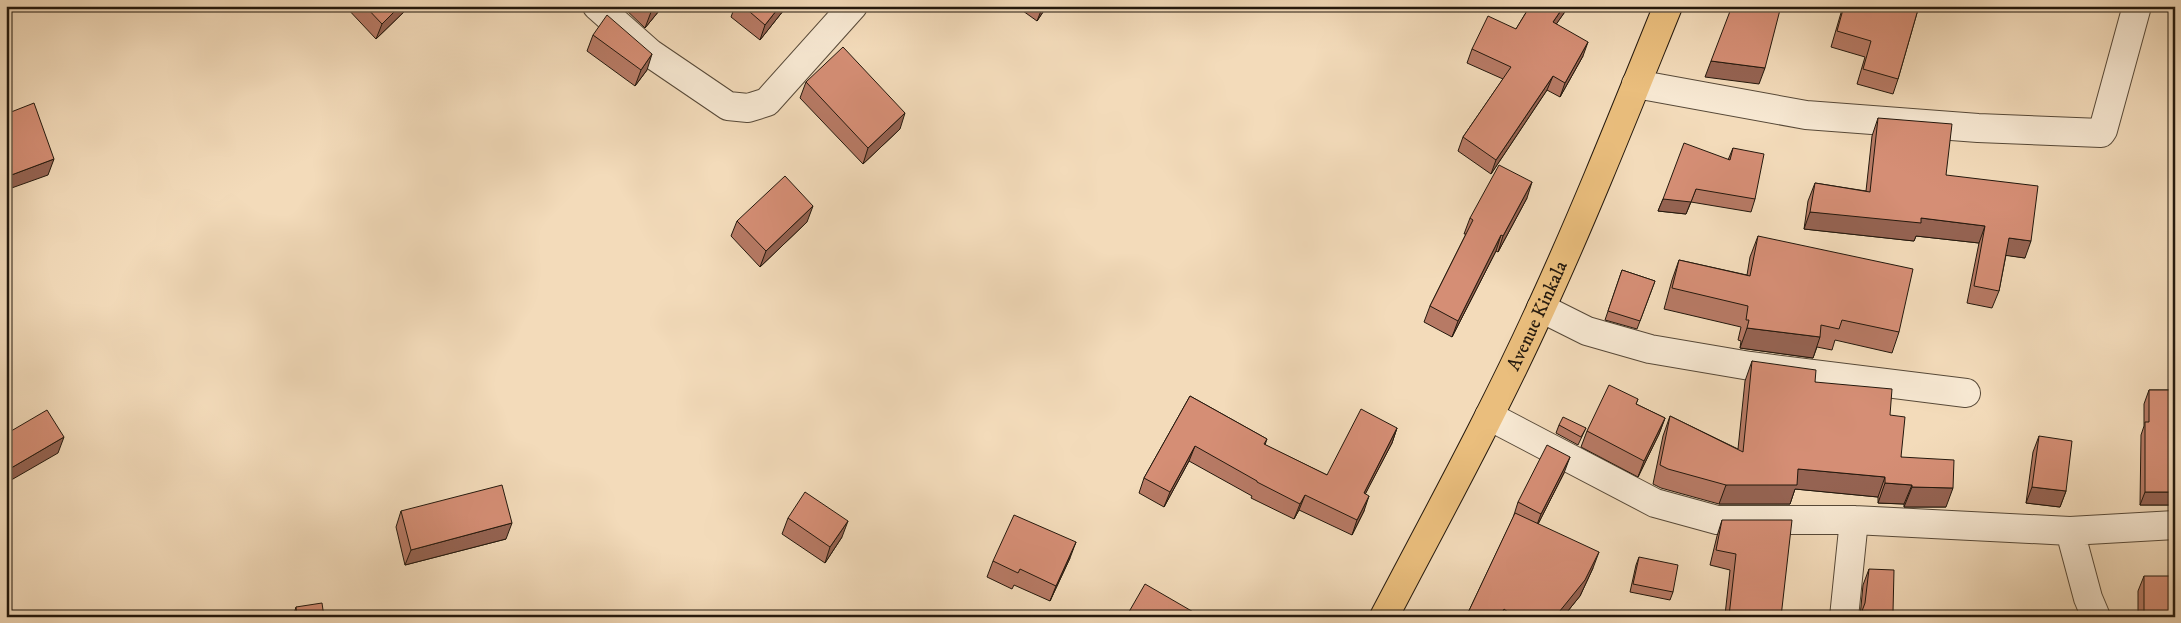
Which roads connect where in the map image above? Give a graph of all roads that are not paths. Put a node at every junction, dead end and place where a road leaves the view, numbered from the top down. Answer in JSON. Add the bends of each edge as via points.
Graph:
{"nodes":[{"id":1,"x":597,"y":6,"type":"edge"},
{"id":2,"x":853,"y":6,"type":"edge"},
{"id":3,"x":1668,"y":6,"type":"edge"},
{"id":4,"x":2138,"y":6,"type":"edge"},
{"id":5,"x":1636,"y":84,"type":"junction"},
{"id":6,"x":1541,"y":308,"type":"junction"},
{"id":7,"x":1966,"y":393,"type":"dead end"},
{"id":8,"x":1489,"y":416,"type":"junction"},
{"id":9,"x":1854,"y":520,"type":"junction"},
{"id":10,"x":2175,"y":525,"type":"edge"},
{"id":11,"x":2070,"y":531,"type":"junction"},
{"id":12,"x":1384,"y":617,"type":"edge"},
{"id":13,"x":1844,"y":617,"type":"edge"},
{"id":14,"x":2096,"y":617,"type":"edge"}],
"edges":[{"from":1,"to":2,"type":"street","via":[[650,53],[720,101],[728,106],[748,108],[767,102]]},
{"from":3,"to":5,"type":"main road","name":"Avenue Kinkala"},
{"from":4,"to":5,"type":"street","via":[[2100,133],[1806,115]]},
{"from":5,"to":6,"type":"main road","name":"Avenue Kinkala"},
{"from":6,"to":7,"type":"street","via":[[1587,331],[1650,349],[1750,366]]},
{"from":6,"to":8,"type":"main road","name":"Avenue Kinkala"},
{"from":8,"to":9,"type":"street","via":[[1656,503],[1688,513],[1717,520]]},
{"from":8,"to":12,"type":"main road","name":"Avenue Kinkala"},
{"from":9,"to":11,"type":"street"},
{"from":9,"to":13,"type":"street"},
{"from":10,"to":11,"type":"street"},
{"from":11,"to":14,"type":"street"}]}
